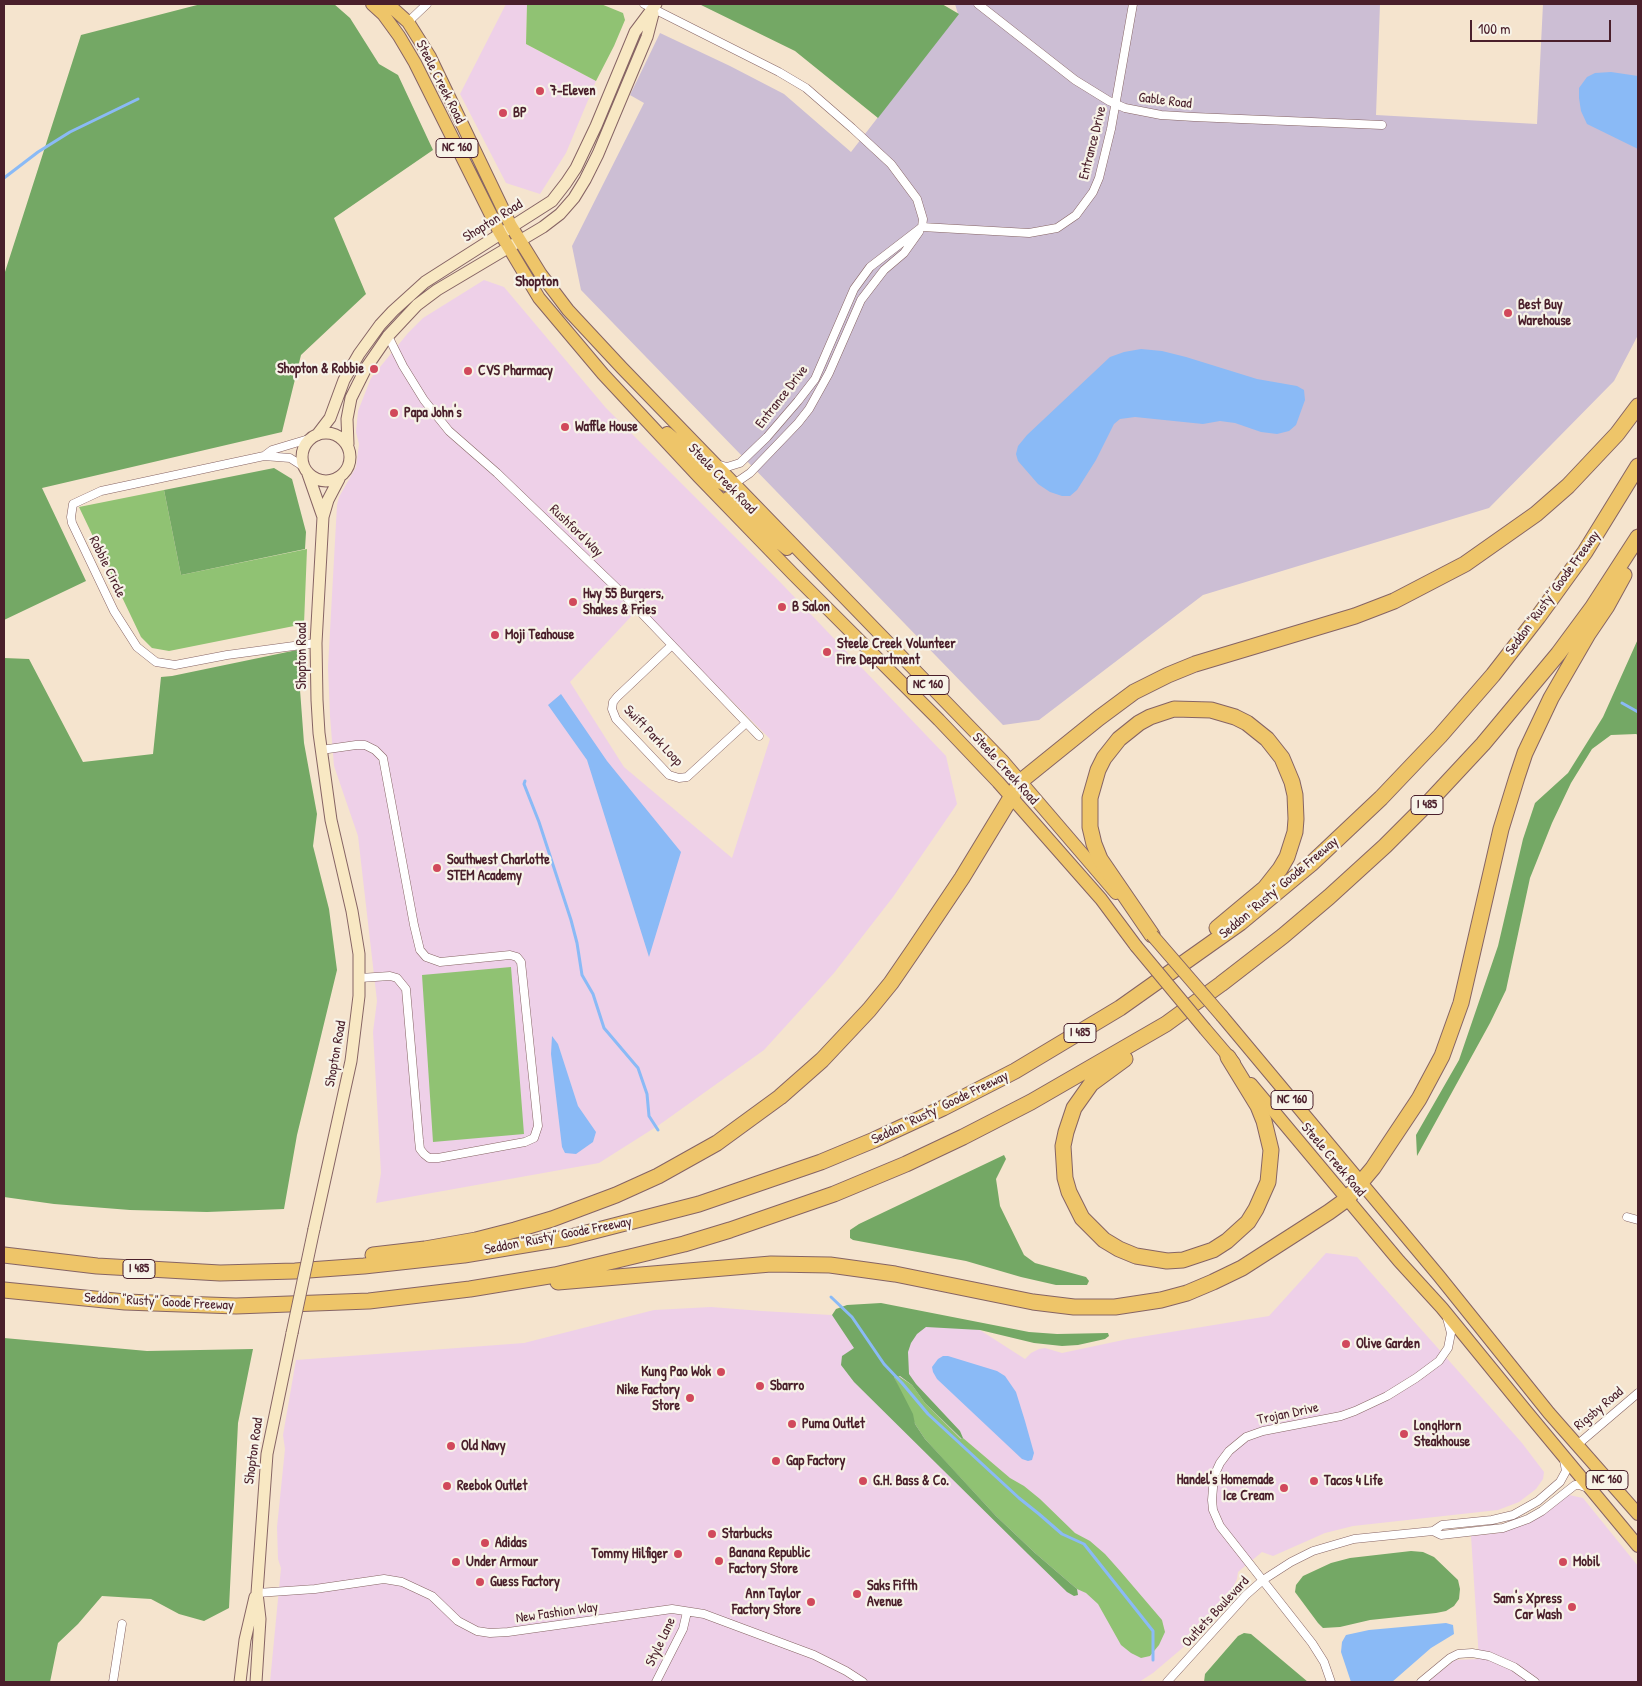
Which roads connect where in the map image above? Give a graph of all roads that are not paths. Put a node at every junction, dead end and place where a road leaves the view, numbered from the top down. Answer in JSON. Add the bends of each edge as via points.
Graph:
{"nodes":[{"id":1,"x":372,"y":4,"type":"edge"},
{"id":2,"x":388,"y":4,"type":"edge"},
{"id":3,"x":427,"y":4,"type":"edge"},
{"id":4,"x":978,"y":4,"type":"edge"},
{"id":5,"x":1134,"y":4,"type":"edge"},
{"id":6,"x":651,"y":5,"type":"edge"},
{"id":7,"x":408,"y":22,"type":"junction"},
{"id":8,"x":1116,"y":104,"type":"junction"},
{"id":9,"x":1382,"y":125,"type":"dead end"},
{"id":10,"x":922,"y":227,"type":"junction"},
{"id":11,"x":506,"y":229,"type":"junction"},
{"id":12,"x":514,"y":244,"type":"junction"},
{"id":13,"x":388,"y":336,"type":"junction"},
{"id":14,"x":627,"y":399,"type":"junction"},
{"id":15,"x":1638,"y":406,"type":"edge"},
{"id":16,"x":315,"y":436,"type":"junction"},
{"id":17,"x":348,"y":444,"type":"junction"},
{"id":18,"x":264,"y":456,"type":"junction"},
{"id":19,"x":714,"y":464,"type":"junction"},
{"id":20,"x":1638,"y":466,"type":"edge"},
{"id":21,"x":306,"y":470,"type":"junction"},
{"id":22,"x":339,"y":479,"type":"junction"},
{"id":23,"x":734,"y":484,"type":"junction"},
{"id":24,"x":723,"y":501,"type":"junction"},
{"id":25,"x":323,"y":517,"type":"junction"},
{"id":26,"x":1638,"y":537,"type":"edge"},
{"id":27,"x":1638,"y":547,"type":"edge"},
{"id":28,"x":835,"y":589,"type":"junction"},
{"id":29,"x":316,"y":643,"type":"junction"},
{"id":30,"x":672,"y":645,"type":"junction"},
{"id":31,"x":746,"y":722,"type":"junction"},
{"id":32,"x":759,"y":736,"type":"dead end"},
{"id":33,"x":321,"y":750,"type":"junction"},
{"id":34,"x":1021,"y":781,"type":"junction"},
{"id":35,"x":1011,"y":797,"type":"junction"},
{"id":36,"x":1152,"y":935,"type":"junction"},
{"id":37,"x":360,"y":978,"type":"junction"},
{"id":38,"x":1120,"y":1008,"type":"junction"},
{"id":39,"x":1166,"y":1024,"type":"junction"},
{"id":40,"x":1228,"y":1057,"type":"junction"},
{"id":41,"x":1361,"y":1184,"type":"junction"},
{"id":42,"x":1347,"y":1199,"type":"junction"},
{"id":43,"x":1627,"y":1217,"type":"dead end"},
{"id":44,"x":1638,"y":1220,"type":"edge"},
{"id":45,"x":4,"y":1255,"type":"edge"},
{"id":46,"x":220,"y":1273,"type":"junction"},
{"id":47,"x":470,"y":1289,"type":"junction"},
{"id":48,"x":4,"y":1290,"type":"edge"},
{"id":49,"x":1442,"y":1308,"type":"junction"},
{"id":50,"x":1638,"y":1393,"type":"edge"},
{"id":51,"x":1526,"y":1411,"type":"junction"},
{"id":52,"x":1577,"y":1445,"type":"junction"},
{"id":53,"x":1561,"y":1454,"type":"junction"},
{"id":54,"x":1591,"y":1490,"type":"junction"},
{"id":55,"x":1638,"y":1514,"type":"edge"},
{"id":56,"x":1433,"y":1530,"type":"junction"},
{"id":57,"x":1638,"y":1546,"type":"edge"},
{"id":58,"x":1263,"y":1580,"type":"junction"},
{"id":59,"x":256,"y":1592,"type":"junction"},
{"id":60,"x":687,"y":1612,"type":"junction"},
{"id":61,"x":122,"y":1624,"type":"dead end"},
{"id":62,"x":113,"y":1682,"type":"edge"},
{"id":63,"x":240,"y":1682,"type":"edge"},
{"id":64,"x":256,"y":1682,"type":"edge"},
{"id":65,"x":656,"y":1682,"type":"edge"},
{"id":66,"x":863,"y":1682,"type":"edge"},
{"id":67,"x":1167,"y":1682,"type":"edge"},
{"id":68,"x":1331,"y":1682,"type":"edge"},
{"id":69,"x":1421,"y":1682,"type":"edge"},
{"id":70,"x":1535,"y":1682,"type":"edge"}],
"edges":[{"from":1,"to":11,"type":"main road","name":"Steele Creek Road","number":"NC 160","via":[[399,36]]},
{"from":2,"to":7,"type":"main road","name":"Steele Creek Road","number":"NC 160"},
{"from":3,"to":7,"type":"street"},
{"from":4,"to":8,"type":"street","name":"Gable Road","via":[[1075,80]]},
{"from":5,"to":8,"type":"street","name":"Entrance Drive"},
{"from":6,"to":10,"type":"street","via":[[806,88],[896,170],[916,199],[923,219]]},
{"from":6,"to":11,"type":"street","name":"Shopton Road","via":[[635,32],[576,168],[552,200]]},
{"from":6,"to":12,"type":"street","name":"Shopton Road","via":[[647,37],[585,180],[560,214]]},
{"from":7,"to":11,"type":"main road","name":"Steele Creek Road","number":"NC 160","via":[[430,57]]},
{"from":8,"to":9,"type":"street","name":"Gable Road","via":[[1161,115]]},
{"from":8,"to":10,"type":"street","name":"Entrance Drive","via":[[1093,192],[1086,205],[1067,222],[1057,228],[1029,233]]},
{"from":10,"to":19,"type":"street","name":"Entrance Drive","via":[[870,267],[854,289],[815,379],[798,401],[740,463]]},
{"from":10,"to":23,"type":"street","name":"Entrance Drive","via":[[908,249],[884,270],[861,300],[829,373],[809,409],[750,473]]},
{"from":11,"to":12,"type":"main road","name":"Steele Creek Road","number":"NC 160"},
{"from":11,"to":16,"type":"street","name":"Shopton Road","via":[[425,282],[380,325],[352,366],[330,418]]},
{"from":12,"to":13,"type":"street","name":"Shopton Road","via":[[437,290]]},
{"from":12,"to":14,"type":"main road","name":"Steele Creek Road","number":"NC 160","via":[[539,298]]},
{"from":12,"to":19,"type":"main road","name":"Steele Creek Road","number":"NC 160","via":[[583,328]]},
{"from":13,"to":17,"type":"street","name":"Shopton Road","via":[[351,398],[347,419]]},
{"from":13,"to":30,"type":"street","name":"Rushford Way","via":[[424,400],[449,431],[498,473]]},
{"from":14,"to":23,"type":"main road","via":[[690,452],[717,481],[725,485]]},
{"from":14,"to":24,"type":"main road","name":"Steele Creek Road","number":"NC 160"},
{"from":15,"to":34,"type":"highway","via":[[1617,434],[1568,486],[1536,514],[1465,564],[1394,601],[1355,616],[1195,664],[1153,682],[1119,703]]},
{"from":16,"to":17,"type":"street","via":[[335,434]]},
{"from":16,"to":18,"type":"street","name":"Robbie Circle","via":[[272,450]]},
{"from":16,"to":21,"type":"street","via":[[302,452]]},
{"from":17,"to":22,"type":"street","via":[[348,470]]},
{"from":18,"to":21,"type":"street","name":"Robbie Circle","via":[[290,458]]},
{"from":18,"to":29,"type":"street","name":"Robbie Circle","via":[[102,492],[73,504],[72,522],[114,611],[137,647],[156,662],[175,665]]},
{"from":19,"to":23,"type":"main road","name":"Steele Creek Road","number":"NC 160"},
{"from":20,"to":38,"type":"highway","name":"Seddon \"Rusty\" Goode Freeway","number":"I 485","via":[[1585,552],[1538,617],[1493,675],[1382,798],[1311,864],[1240,923]]},
{"from":21,"to":22,"type":"street","via":[[314,479],[321,481]]},
{"from":21,"to":25,"type":"street","name":"Shopton Road"},
{"from":22,"to":25,"type":"street","name":"Shopton Road"},
{"from":23,"to":28,"type":"main road","name":"Steele Creek Road","number":"NC 160"},
{"from":24,"to":28,"type":"main road","via":[[728,498],[734,500],[766,532]]},
{"from":24,"to":35,"type":"main road","name":"Steele Creek Road","number":"NC 160"},
{"from":25,"to":29,"type":"street","name":"Shopton Road"},
{"from":26,"to":39,"type":"highway","name":"Seddon \"Rusty\" Goode Freeway","number":"I 485","via":[[1558,654],[1483,744],[1428,803],[1378,853],[1290,931]]},
{"from":27,"to":41,"type":"highway","via":[[1607,606],[1551,698],[1526,753],[1501,828],[1461,1003],[1442,1056],[1419,1099]]},
{"from":28,"to":34,"type":"main road","name":"Steele Creek Road","number":"NC 160"},
{"from":29,"to":33,"type":"street","name":"Shopton Road"},
{"from":30,"to":31,"type":"street","name":"Rushford Way"},
{"from":30,"to":31,"type":"street","name":"Swift Park Loop","via":[[613,702],[612,709],[616,719],[669,775],[687,777]]},
{"from":31,"to":32,"type":"street","name":"Rushford Way"},
{"from":33,"to":37,"type":"street","name":"Shopton Road","via":[[331,820],[352,911]]},
{"from":33,"to":37,"type":"street","via":[[365,745],[384,758],[414,926],[420,950],[426,957],[440,962],[510,955],[521,962],[538,1126],[534,1138],[438,1158],[424,1154],[419,1140],[406,989],[397,978],[390,976]]},
{"from":34,"to":35,"type":"highway"},
{"from":34,"to":36,"type":"main road","name":"Steele Creek Road","number":"NC 160"},
{"from":35,"to":40,"type":"main road","name":"Steele Creek Road","number":"NC 160","bridge":true,"via":[[1101,899]]},
{"from":35,"to":46,"type":"highway","via":[[962,878],[869,1010],[822,1060],[780,1097],[717,1143],[616,1195],[515,1230],[425,1249]]},
{"from":36,"to":38,"type":"highway","via":[[1108,874],[1094,844],[1089,812],[1093,784],[1111,748],[1140,723],[1174,709],[1222,712],[1258,731],[1282,758],[1295,795],[1296,819],[1291,845],[1280,869],[1265,888]]},
{"from":36,"to":41,"type":"main road","name":"Steele Creek Road","number":"NC 160","bridge":true},
{"from":37,"to":59,"type":"street","name":"Shopton Road","bridge":true,"via":[[351,1061],[267,1454]]},
{"from":38,"to":46,"type":"highway","name":"Seddon \"Rusty\" Goode Freeway","number":"I 485","via":[[1016,1071],[891,1132],[822,1162],[699,1204],[567,1238],[464,1255],[356,1267]]},
{"from":39,"to":40,"type":"highway","via":[[1091,1084],[1074,1108],[1066,1132],[1063,1161],[1069,1192],[1082,1218],[1118,1249],[1153,1260],[1182,1260],[1213,1250],[1227,1241],[1256,1209],[1268,1182],[1271,1150],[1258,1106]]},
{"from":39,"to":47,"type":"highway","name":"Seddon \"Rusty\" Goode Freeway","number":"I 485","via":[[1023,1106],[834,1194],[684,1244],[555,1275]]},
{"from":40,"to":42,"type":"main road","name":"Steele Creek Road","number":"NC 160"},
{"from":41,"to":42,"type":"highway"},
{"from":41,"to":52,"type":"main road","name":"Steele Creek Road","number":"NC 160"},
{"from":42,"to":47,"type":"highway","via":[[1242,1268],[1213,1282],[1161,1300],[1115,1307],[1054,1305],[830,1264],[731,1266]]},
{"from":42,"to":49,"type":"main road","name":"Steele Creek Road","number":"NC 160"},
{"from":43,"to":44,"type":"street"},
{"from":45,"to":46,"type":"highway","name":"Seddon \"Rusty\" Goode Freeway","number":"I 485","via":[[97,1266]]},
{"from":47,"to":48,"type":"highway","name":"Seddon \"Rusty\" Goode Freeway","number":"I 485","via":[[369,1300],[236,1306],[125,1302]]},
{"from":49,"to":51,"type":"main road","name":"Steele Creek Road","number":"NC 160"},
{"from":49,"to":58,"type":"street","name":"Trojan Drive","via":[[1449,1325],[1448,1348],[1428,1370],[1399,1390],[1342,1416],[1251,1435],[1234,1446],[1219,1465],[1212,1491],[1216,1516],[1227,1536]]},
{"from":50,"to":52,"type":"street","name":"Rigsby Road"},
{"from":51,"to":52,"type":"main road","via":[[1537,1412],[1569,1447]]},
{"from":51,"to":53,"type":"main road","name":"Steele Creek Road","number":"NC 160"},
{"from":52,"to":55,"type":"main road","name":"Steele Creek Road","number":"NC 160"},
{"from":53,"to":54,"type":"main road","name":"Steele Creek Road","number":"NC 160"},
{"from":53,"to":56,"type":"street","name":"Outlets Boulevard","via":[[1566,1466],[1565,1475],[1538,1501],[1504,1518],[1442,1525]]},
{"from":54,"to":56,"type":"street","name":"Outlets Boulevard","via":[[1575,1485],[1528,1519],[1504,1528],[1440,1535]]},
{"from":54,"to":57,"type":"main road","name":"Steele Creek Road","number":"NC 160"},
{"from":56,"to":58,"type":"street","name":"Outlets Boulevard","via":[[1337,1543],[1303,1556]]},
{"from":58,"to":67,"type":"street","name":"Outlets Boulevard"},
{"from":58,"to":68,"type":"street","name":"Trojan Drive","via":[[1312,1643]]},
{"from":59,"to":60,"type":"street","name":"New Fashion Way","via":[[316,1589],[384,1579],[402,1582],[432,1596],[458,1621],[477,1631],[490,1633],[672,1608]]},
{"from":59,"to":63,"type":"street","name":"Shopton Road"},
{"from":59,"to":64,"type":"street","name":"Shopton Road","via":[[260,1619]]},
{"from":60,"to":65,"type":"street","name":"Style Lane","via":[[683,1629]]},
{"from":60,"to":66,"type":"street","name":"New Fashion Way","via":[[704,1614],[814,1655]]},
{"from":61,"to":62,"type":"street"},
{"from":69,"to":70,"type":"street","via":[[1450,1658],[1472,1652],[1514,1667]]}]}
